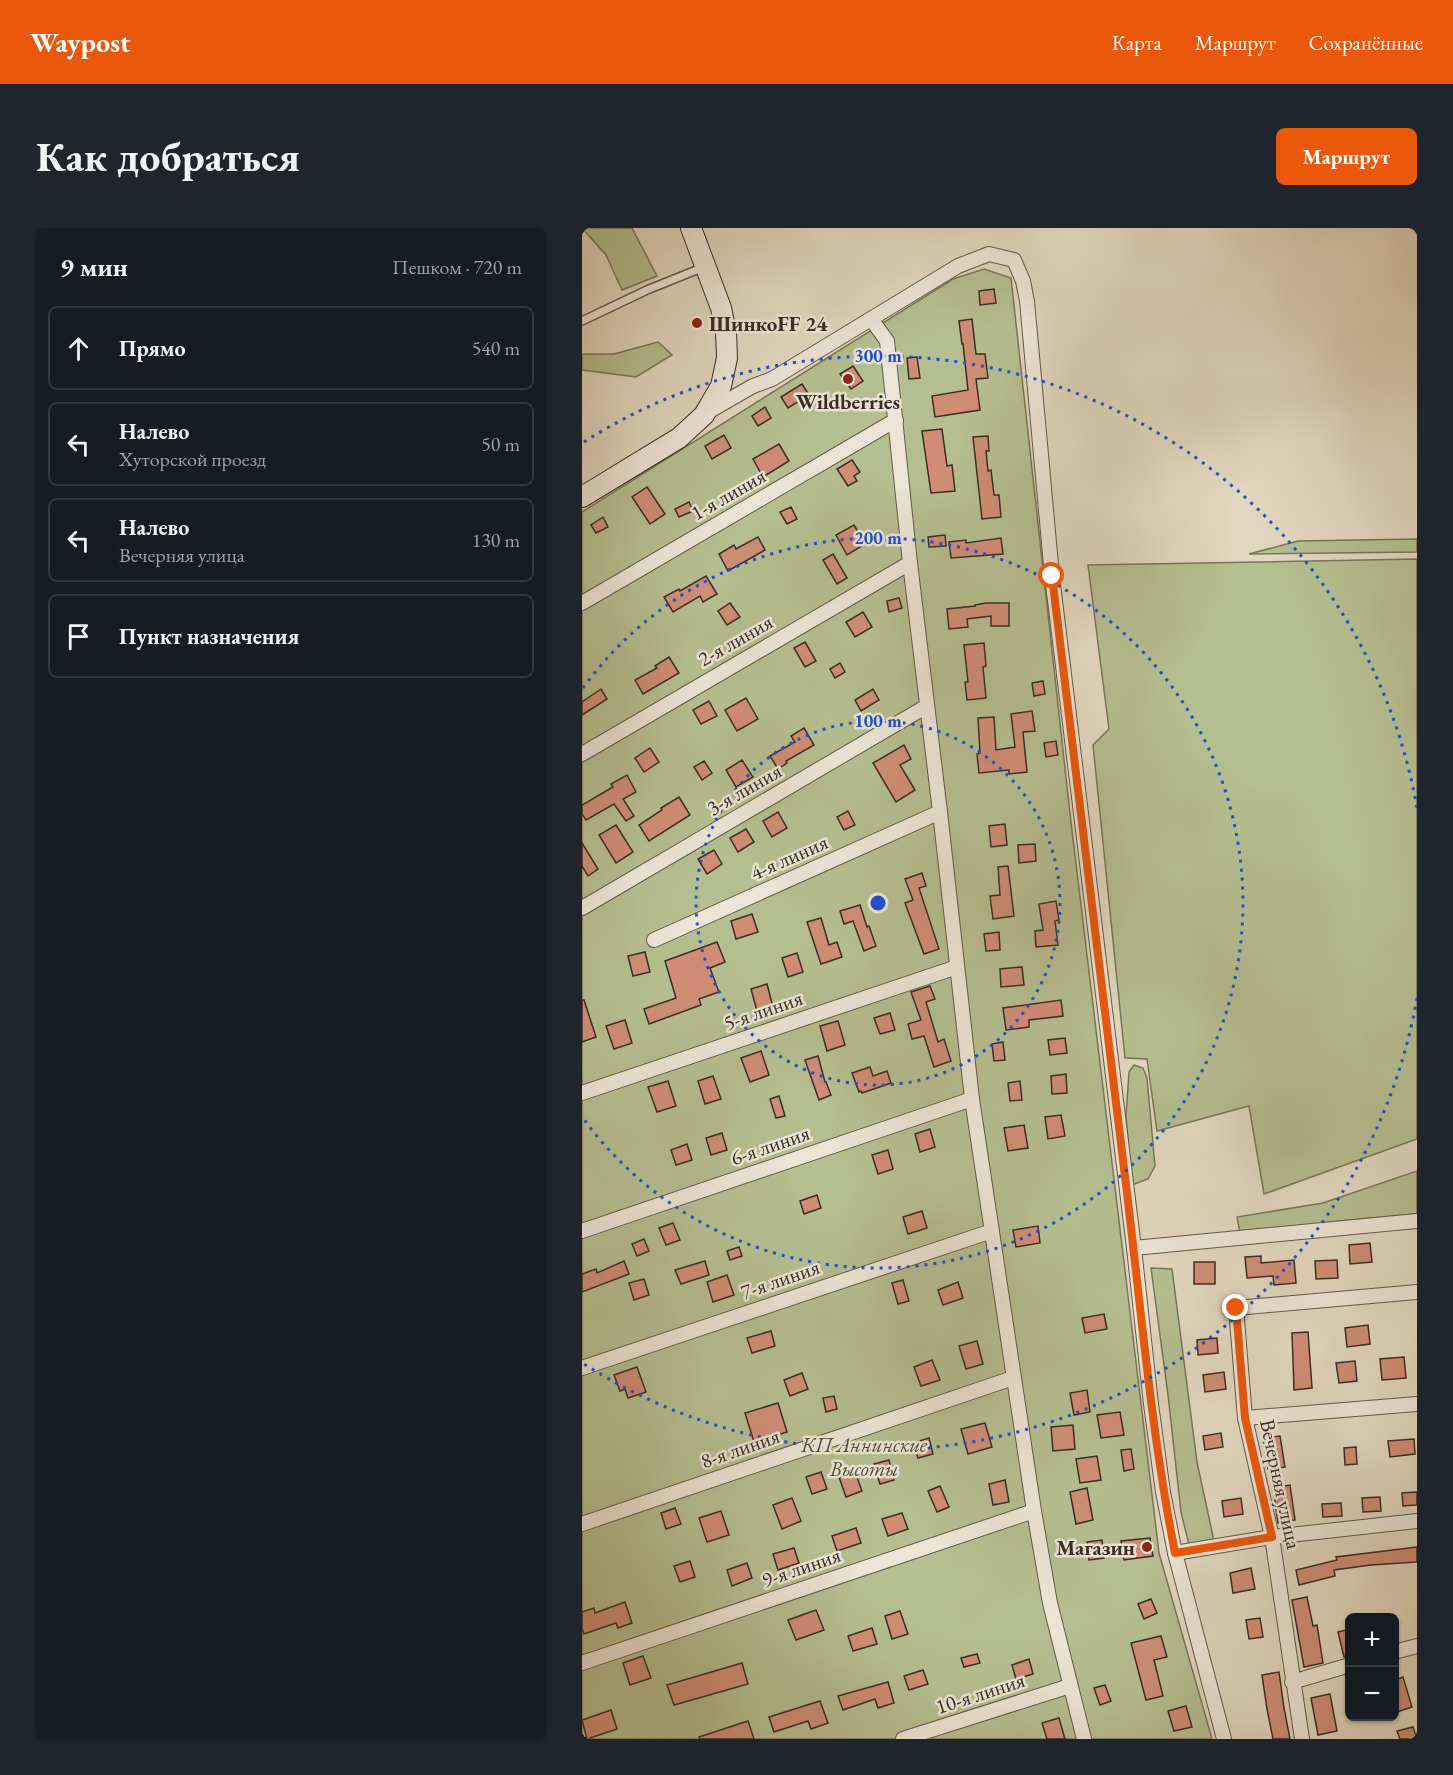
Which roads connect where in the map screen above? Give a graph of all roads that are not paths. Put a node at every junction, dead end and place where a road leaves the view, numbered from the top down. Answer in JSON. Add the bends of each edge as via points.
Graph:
{"nodes":[{"id":1,"x":692,"y":228,"type":"edge"},
{"id":2,"x":706,"y":267,"type":"junction"},
{"id":3,"x":871,"y":319,"type":"junction"},
{"id":4,"x":582,"y":321,"type":"edge"},
{"id":5,"x":705,"y":415,"type":"junction"},
{"id":6,"x":896,"y":420,"type":"junction"},
{"id":7,"x":582,"y":497,"type":"edge"},
{"id":8,"x":910,"y":562,"type":"junction"},
{"id":9,"x":582,"y":603,"type":"edge"},
{"id":10,"x":927,"y":706,"type":"junction"},
{"id":11,"x":582,"y":754,"type":"edge"},
{"id":12,"x":940,"y":812,"type":"junction"},
{"id":13,"x":582,"y":908,"type":"edge"},
{"id":14,"x":654,"y":940,"type":"dead end"},
{"id":15,"x":957,"y":967,"type":"junction"},
{"id":16,"x":582,"y":1093,"type":"edge"},
{"id":17,"x":972,"y":1100,"type":"junction"},
{"id":18,"x":1417,"y":1221,"type":"edge"},
{"id":19,"x":582,"y":1231,"type":"edge"},
{"id":20,"x":992,"y":1231,"type":"junction"},
{"id":21,"x":1134,"y":1248,"type":"junction"},
{"id":22,"x":1417,"y":1292,"type":"edge"},
{"id":23,"x":582,"y":1368,"type":"edge"},
{"id":24,"x":1014,"y":1378,"type":"junction"},
{"id":25,"x":1417,"y":1404,"type":"edge"},
{"id":26,"x":1245,"y":1418,"type":"junction"},
{"id":27,"x":1034,"y":1511,"type":"junction"},
{"id":28,"x":1417,"y":1521,"type":"edge"},
{"id":29,"x":582,"y":1524,"type":"edge"},
{"id":30,"x":1272,"y":1537,"type":"junction"},
{"id":31,"x":1175,"y":1553,"type":"junction"},
{"id":32,"x":1417,"y":1646,"type":"edge"},
{"id":33,"x":1399,"y":1651,"type":"edge"},
{"id":34,"x":582,"y":1663,"type":"edge"},
{"id":35,"x":1345,"y":1666,"type":"edge"},
{"id":36,"x":1292,"y":1682,"type":"junction"},
{"id":37,"x":1070,"y":1686,"type":"junction"},
{"id":38,"x":903,"y":1739,"type":"edge"},
{"id":39,"x":1084,"y":1739,"type":"edge"},
{"id":40,"x":1224,"y":1739,"type":"edge"},
{"id":41,"x":1302,"y":1739,"type":"edge"}],
"edges":[{"from":1,"to":2,"type":"main road"},
{"from":2,"to":4,"type":"lane"},
{"from":2,"to":5,"type":"main road","via":[[721,308],[727,358],[721,387]]},
{"from":3,"to":5,"type":"street"},
{"from":3,"to":6,"type":"street","via":[[887,341]]},
{"from":3,"to":21,"type":"street","via":[[958,266],[989,254],[1014,260],[1023,281],[1054,588]]},
{"from":5,"to":7,"type":"main road","via":[[679,438]]},
{"from":6,"to":8,"type":"street"},
{"from":6,"to":9,"type":"street","name":"1-я линия"},
{"from":8,"to":10,"type":"street"},
{"from":8,"to":11,"type":"street","name":"2-я линия"},
{"from":10,"to":12,"type":"street"},
{"from":10,"to":13,"type":"street","name":"3-я линия"},
{"from":12,"to":14,"type":"street","name":"4-я линия"},
{"from":12,"to":15,"type":"street"},
{"from":15,"to":16,"type":"street","name":"5-я линия"},
{"from":15,"to":17,"type":"street"},
{"from":17,"to":19,"type":"street","name":"6-я линия"},
{"from":17,"to":20,"type":"street"},
{"from":18,"to":21,"type":"street"},
{"from":20,"to":23,"type":"street","name":"7-я линия"},
{"from":20,"to":24,"type":"street"},
{"from":21,"to":31,"type":"street","via":[[1150,1404]]},
{"from":22,"to":26,"type":"street","name":"Вечерняя улица","via":[[1236,1308]]},
{"from":24,"to":27,"type":"street"},
{"from":24,"to":29,"type":"street","name":"8-я линия"},
{"from":25,"to":26,"type":"street"},
{"from":26,"to":30,"type":"street","name":"Вечерняя улица"},
{"from":27,"to":34,"type":"street","name":"9-я линия"},
{"from":27,"to":37,"type":"street"},
{"from":28,"to":30,"type":"street"},
{"from":30,"to":31,"type":"street"},
{"from":30,"to":36,"type":"street","name":"Вечерняя улица"},
{"from":31,"to":40,"type":"street"},
{"from":32,"to":33,"type":"street"},
{"from":35,"to":36,"type":"street"},
{"from":36,"to":41,"type":"street","name":"Вечерняя улица"},
{"from":37,"to":38,"type":"street","name":"10-я линия"},
{"from":37,"to":39,"type":"street"}]}
